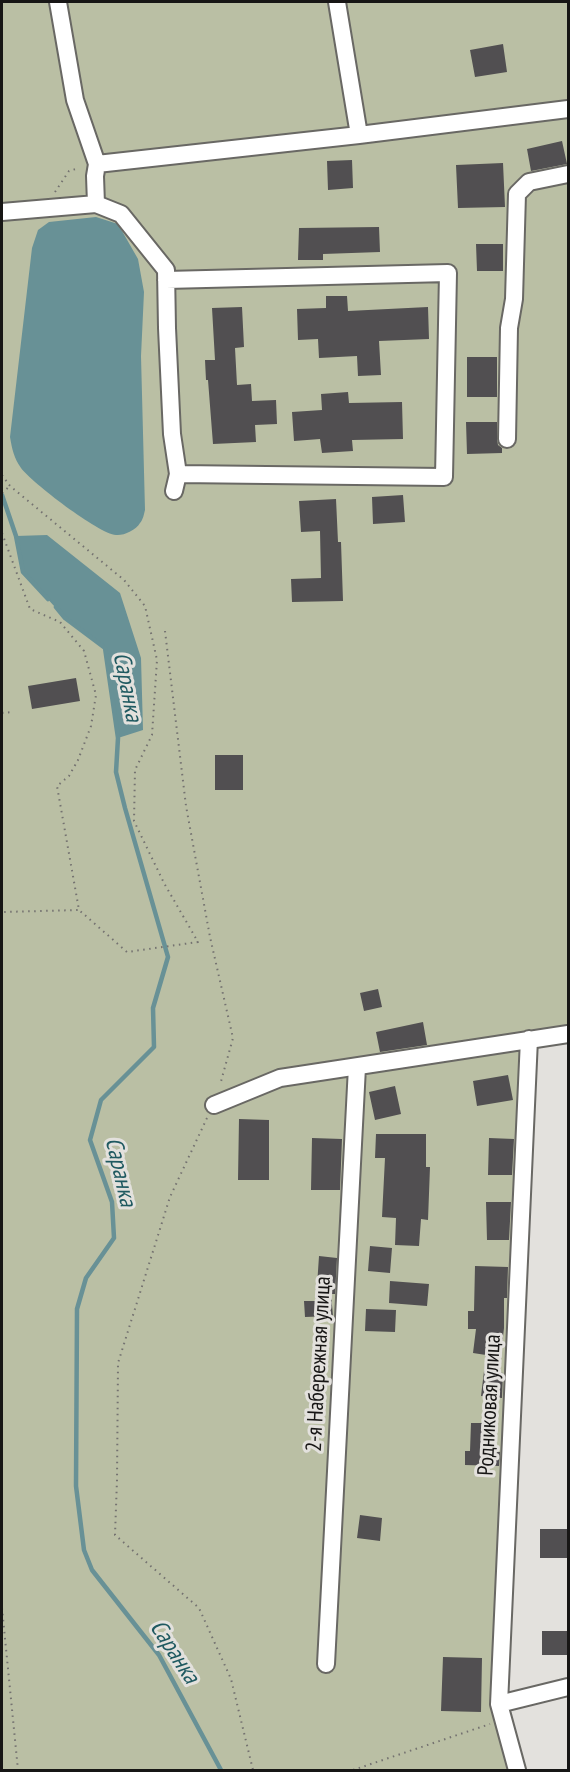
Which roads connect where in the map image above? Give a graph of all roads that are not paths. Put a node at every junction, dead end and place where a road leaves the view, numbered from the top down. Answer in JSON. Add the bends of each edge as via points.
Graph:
{"nodes":[{"id":1,"x":58,"y":2,"type":"edge"},
{"id":2,"x":337,"y":2,"type":"edge"},
{"id":3,"x":568,"y":109,"type":"edge"},
{"id":4,"x":359,"y":135,"type":"junction"},
{"id":5,"x":97,"y":164,"type":"junction"},
{"id":6,"x":568,"y":174,"type":"edge"},
{"id":7,"x":96,"y":204,"type":"junction"},
{"id":8,"x":2,"y":212,"type":"edge"},
{"id":9,"x":166,"y":275,"type":"junction"},
{"id":10,"x":507,"y":439,"type":"dead end"},
{"id":11,"x":568,"y":1034,"type":"edge"},
{"id":12,"x":529,"y":1039,"type":"junction"},
{"id":13,"x":357,"y":1067,"type":"junction"},
{"id":14,"x":214,"y":1105,"type":"road end"},
{"id":15,"x":326,"y":1664,"type":"dead end"},
{"id":16,"x":568,"y":1686,"type":"edge"},
{"id":17,"x":501,"y":1712,"type":"junction"},
{"id":18,"x":517,"y":1770,"type":"edge"}],
"edges":[{"from":1,"to":5,"type":"street","via":[[75,100]]},
{"from":2,"to":4,"type":"street"},
{"from":3,"to":4,"type":"street"},
{"from":4,"to":5,"type":"street"},
{"from":5,"to":7,"type":"street"},
{"from":6,"to":10,"type":"street","via":[[529,182],[517,194]]},
{"from":7,"to":8,"type":"street"},
{"from":7,"to":9,"type":"street","via":[[121,214]]},
{"from":9,"to":9,"type":"street","via":[[448,273],[444,477],[176,482]]},
{"from":11,"to":12,"type":"street"},
{"from":12,"to":13,"type":"street"},
{"from":12,"to":17,"type":"street","name":"Родниковая улица"},
{"from":13,"to":14,"type":"street","via":[[280,1078]]},
{"from":13,"to":15,"type":"street","name":"2-я Набережная улица"},
{"from":16,"to":17,"type":"street"},
{"from":17,"to":18,"type":"street","name":"Родниковая улица"}]}
